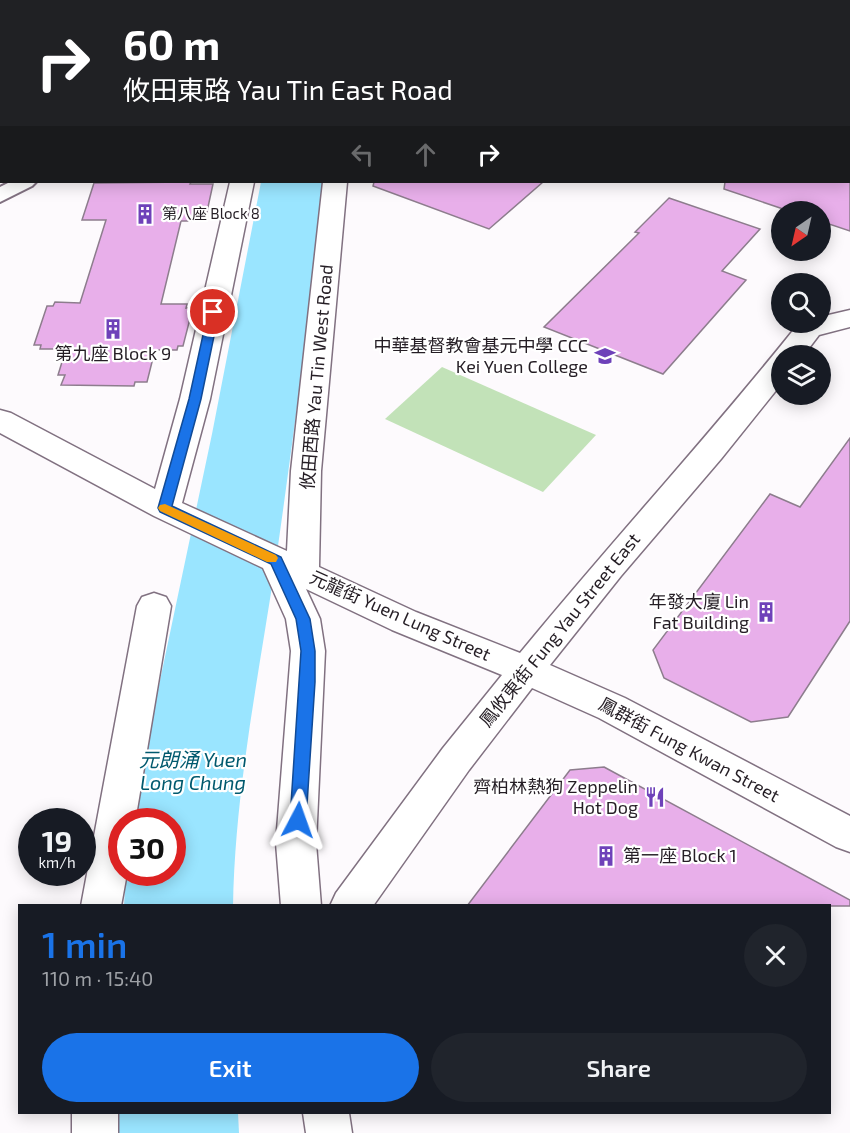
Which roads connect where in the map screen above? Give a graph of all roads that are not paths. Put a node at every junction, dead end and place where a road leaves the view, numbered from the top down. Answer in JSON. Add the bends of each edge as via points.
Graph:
{"nodes":[{"id":1,"x":23,"y":183,"type":"edge"},
{"id":2,"x":242,"y":183,"type":"edge"},
{"id":3,"x":335,"y":183,"type":"edge"},
{"id":4,"x":0,"y":196,"type":"edge"},
{"id":5,"x":850,"y":318,"type":"edge"},
{"id":6,"x":797,"y":345,"type":"edge"},
{"id":7,"x":771,"y":377,"type":"edge"},
{"id":8,"x":0,"y":420,"type":"edge"},
{"id":9,"x":165,"y":508,"type":"junction"},
{"id":10,"x":289,"y":567,"type":"junction"},
{"id":11,"x":154,"y":606,"type":"dead end"},
{"id":12,"x":526,"y":670,"type":"junction"},
{"id":13,"x":850,"y":835,"type":"edge"},
{"id":14,"x":101,"y":904,"type":"edge"},
{"id":15,"x":301,"y":904,"type":"edge"},
{"id":16,"x":351,"y":904,"type":"edge"},
{"id":17,"x":95,"y":1114,"type":"edge"},
{"id":18,"x":326,"y":1114,"type":"edge"},
{"id":19,"x":95,"y":1133,"type":"edge"},
{"id":20,"x":329,"y":1133,"type":"edge"}],
"edges":[{"from":1,"to":4,"type":"lane"},
{"from":2,"to":9,"type":"street","via":[[195,399]]},
{"from":3,"to":10,"type":"street","name":"攸田西路 Yau Tin West Road","via":[[306,471]]},
{"from":5,"to":6,"type":"street","via":[[809,329]]},
{"from":7,"to":12,"type":"street","name":"鳳攸東街 Fung Yau Street East"},
{"from":8,"to":9,"type":"street","name":"元龍街 Yuen Lung Street"},
{"from":9,"to":10,"type":"street","name":"元龍街 Yuen Lung Street"},
{"from":10,"to":12,"type":"street","name":"元龍街 Yuen Lung Street","via":[[404,621]]},
{"from":10,"to":15,"type":"street","name":"元龍街 Yuen Lung Street","via":[[308,651],[296,843]]},
{"from":11,"to":14,"type":"street"},
{"from":12,"to":13,"type":"street","name":"鳳群街 Fung Kwan Street","via":[[612,708]]},
{"from":12,"to":16,"type":"street","name":"鳳攸東街 Fung Yau Street East"},
{"from":17,"to":19,"type":"street"},
{"from":18,"to":20,"type":"street"}]}
